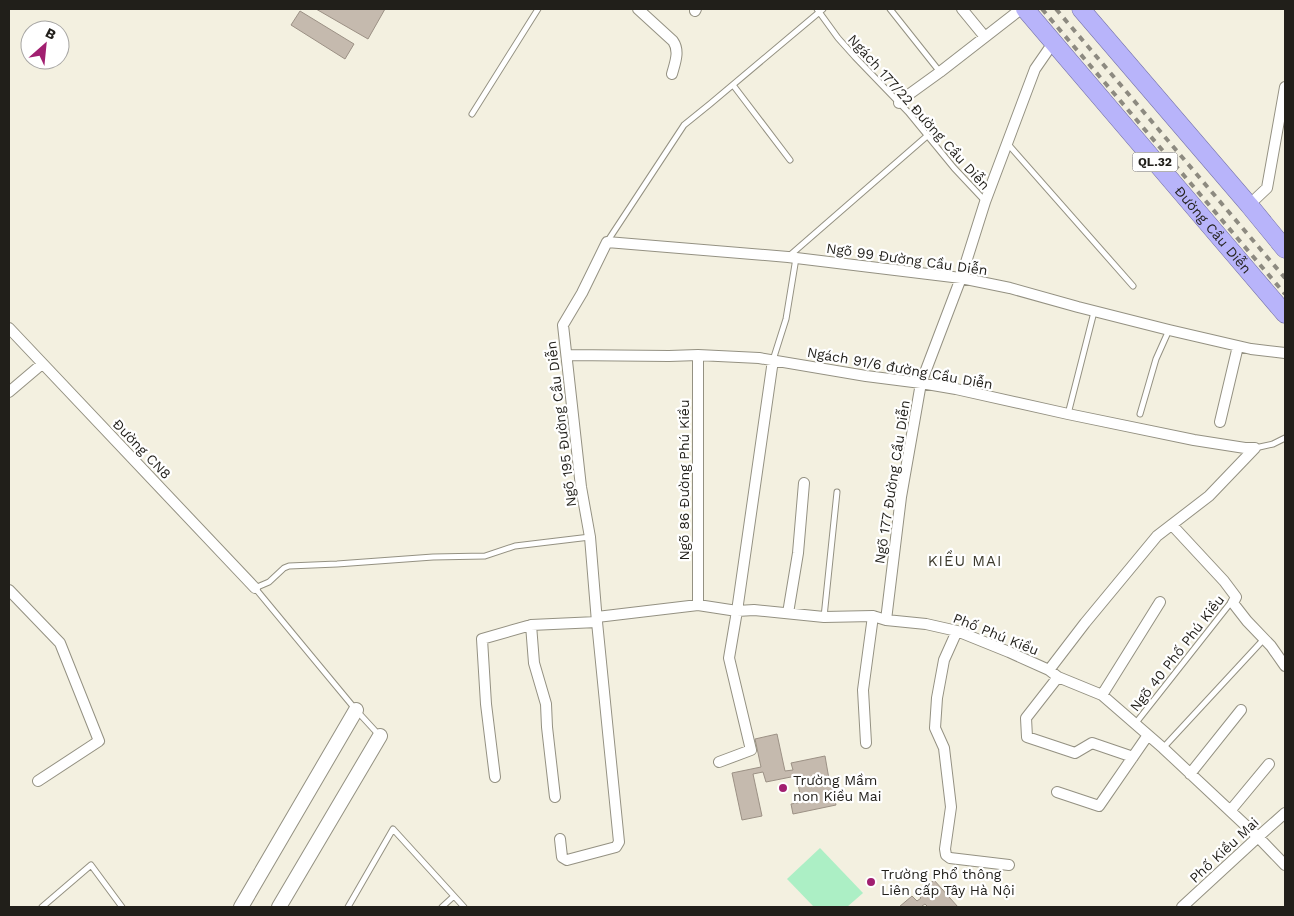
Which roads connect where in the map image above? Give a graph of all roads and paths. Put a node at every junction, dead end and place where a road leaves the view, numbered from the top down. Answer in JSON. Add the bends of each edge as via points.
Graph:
{"nodes":[{"id":1,"x":538,"y":9,"type":"edge"},
{"id":2,"x":638,"y":9,"type":"edge"},
{"id":3,"x":890,"y":9,"type":"edge"},
{"id":4,"x":962,"y":9,"type":"edge"},
{"id":5,"x":1023,"y":9,"type":"edge"},
{"id":6,"x":1081,"y":9,"type":"edge"},
{"id":7,"x":820,"y":10,"type":"edge"},
{"id":8,"x":985,"y":37,"type":"junction"},
{"id":9,"x":1053,"y":43,"type":"junction"},
{"id":10,"x":940,"y":72,"type":"junction"},
{"id":11,"x":672,"y":74,"type":"dead end"},
{"id":12,"x":733,"y":85,"type":"junction"},
{"id":13,"x":1285,"y":87,"type":"edge"},
{"id":14,"x":899,"y":103,"type":"junction"},
{"id":15,"x":472,"y":114,"type":"dead end"},
{"id":16,"x":927,"y":136,"type":"junction"},
{"id":17,"x":1007,"y":143,"type":"junction"},
{"id":18,"x":790,"y":160,"type":"dead end"},
{"id":19,"x":985,"y":202,"type":"junction"},
{"id":20,"x":1249,"y":205,"type":"junction"},
{"id":21,"x":607,"y":242,"type":"junction"},
{"id":22,"x":1285,"y":249,"type":"edge"},
{"id":23,"x":792,"y":258,"type":"junction"},
{"id":24,"x":961,"y":278,"type":"junction"},
{"id":25,"x":1133,"y":286,"type":"dead end"},
{"id":26,"x":1094,"y":311,"type":"junction"},
{"id":27,"x":1285,"y":314,"type":"edge"},
{"id":28,"x":9,"y":328,"type":"edge"},
{"id":29,"x":1169,"y":330,"type":"junction"},
{"id":30,"x":1238,"y":346,"type":"junction"},
{"id":31,"x":1285,"y":353,"type":"edge"},
{"id":32,"x":567,"y":355,"type":"junction"},
{"id":33,"x":698,"y":355,"type":"junction"},
{"id":34,"x":773,"y":360,"type":"junction"},
{"id":35,"x":42,"y":364,"type":"junction"},
{"id":36,"x":921,"y":383,"type":"junction"},
{"id":37,"x":9,"y":392,"type":"edge"},
{"id":38,"x":1068,"y":414,"type":"junction"},
{"id":39,"x":1140,"y":414,"type":"dead end"},
{"id":40,"x":1220,"y":422,"type":"dead end"},
{"id":41,"x":1285,"y":438,"type":"edge"},
{"id":42,"x":1255,"y":448,"type":"junction"},
{"id":43,"x":804,"y":482,"type":"dead end"},
{"id":44,"x":837,"y":492,"type":"dead end"},
{"id":45,"x":1172,"y":525,"type":"junction"},
{"id":46,"x":590,"y":537,"type":"junction"},
{"id":47,"x":255,"y":588,"type":"junction"},
{"id":48,"x":9,"y":590,"type":"edge"},
{"id":49,"x":1236,"y":597,"type":"junction"},
{"id":50,"x":1160,"y":602,"type":"dead end"},
{"id":51,"x":698,"y":605,"type":"junction"},
{"id":52,"x":737,"y":611,"type":"junction"},
{"id":53,"x":788,"y":613,"type":"junction"},
{"id":54,"x":873,"y":616,"type":"junction"},
{"id":55,"x":824,"y":617,"type":"junction"},
{"id":56,"x":597,"y":620,"type":"junction"},
{"id":57,"x":886,"y":620,"type":"junction"},
{"id":58,"x":531,"y":625,"type":"junction"},
{"id":59,"x":957,"y":631,"type":"junction"},
{"id":60,"x":1264,"y":639,"type":"junction"},
{"id":61,"x":1285,"y":666,"type":"edge"},
{"id":62,"x":1049,"y":670,"type":"junction"},
{"id":63,"x":1058,"y":677,"type":"junction"},
{"id":64,"x":1102,"y":695,"type":"junction"},
{"id":65,"x":356,"y":710,"type":"junction"},
{"id":66,"x":1241,"y":710,"type":"dead end"},
{"id":67,"x":1135,"y":724,"type":"junction"},
{"id":68,"x":1148,"y":735,"type":"junction"},
{"id":69,"x":380,"y":736,"type":"joint"},
{"id":70,"x":866,"y":743,"type":"dead end"},
{"id":71,"x":1163,"y":748,"type":"junction"},
{"id":72,"x":1133,"y":757,"type":"junction"},
{"id":73,"x":719,"y":762,"type":"dead end"},
{"id":74,"x":1269,"y":764,"type":"dead end"},
{"id":75,"x":1190,"y":774,"type":"junction"},
{"id":76,"x":496,"y":778,"type":"dead end"},
{"id":77,"x":38,"y":781,"type":"dead end"},
{"id":78,"x":1057,"y":792,"type":"dead end"},
{"id":79,"x":555,"y":797,"type":"dead end"},
{"id":80,"x":1230,"y":811,"type":"junction"},
{"id":81,"x":1285,"y":813,"type":"edge"},
{"id":82,"x":1258,"y":837,"type":"junction"},
{"id":83,"x":560,"y":839,"type":"dead end"},
{"id":84,"x":1009,"y":865,"type":"dead end"},
{"id":85,"x":1285,"y":865,"type":"edge"},
{"id":86,"x":454,"y":896,"type":"junction"},
{"id":87,"x":42,"y":907,"type":"edge"},
{"id":88,"x":122,"y":907,"type":"edge"},
{"id":89,"x":241,"y":907,"type":"edge"},
{"id":90,"x":279,"y":907,"type":"edge"},
{"id":91,"x":348,"y":907,"type":"edge"},
{"id":92,"x":442,"y":907,"type":"edge"},
{"id":93,"x":464,"y":907,"type":"edge"},
{"id":94,"x":1182,"y":907,"type":"edge"}],
"edges":[{"from":1,"to":15,"type":"lane"},
{"from":2,"to":11,"type":"street","via":[[677,46]]},
{"from":3,"to":10,"type":"lane"},
{"from":4,"to":8,"type":"street"},
{"from":5,"to":8,"type":"street"},
{"from":5,"to":9,"type":"highway","name":"Đường Cầu Diễn","number":"QL.32"},
{"from":6,"to":20,"type":"highway","number":"QL.32"},
{"from":7,"to":12,"type":"lane","name":"Ngõ 195 Đường Cầu Diễn"},
{"from":7,"to":14,"type":"lane","name":"Ngách 177/22 Đường Cầu Diễn","via":[[838,38]]},
{"from":8,"to":10,"type":"street"},
{"from":9,"to":17,"type":"street","name":"Ngõ 177 Đường Cầu Diễn","via":[[1035,68]]},
{"from":9,"to":27,"type":"highway","name":"Đường Cầu Diễn","number":"QL.32"},
{"from":10,"to":14,"type":"street"},
{"from":12,"to":18,"type":"lane"},
{"from":12,"to":21,"type":"lane","name":"Ngõ 195 Đường Cầu Diễn","via":[[684,125]]},
{"from":13,"to":20,"type":"street","via":[[1267,188]]},
{"from":14,"to":16,"type":"lane","name":"Ngách 177/22 Đường Cầu Diễn"},
{"from":16,"to":19,"type":"lane","name":"Ngách 177/22 Đường Cầu Diễn"},
{"from":16,"to":23,"type":"lane"},
{"from":17,"to":19,"type":"street","name":"Ngõ 177 Đường Cầu Diễn"},
{"from":17,"to":25,"type":"lane"},
{"from":19,"to":24,"type":"street","name":"Ngõ 177 Đường Cầu Diễn"},
{"from":20,"to":22,"type":"highway","number":"QL.32"},
{"from":21,"to":23,"type":"street","name":"Ngõ 99 Đường Cầu Diễn"},
{"from":21,"to":32,"type":"street","name":"Ngõ 195 Đường Cầu Diễn","via":[[563,325]]},
{"from":23,"to":24,"type":"street","name":"Ngõ 99 Đường Cầu Diễn"},
{"from":23,"to":34,"type":"lane","via":[[786,319]]},
{"from":24,"to":26,"type":"street","name":"Ngõ 99 Đường Cầu Diễn"},
{"from":24,"to":36,"type":"street","name":"Ngõ 177 Đường Cầu Diễn"},
{"from":26,"to":29,"type":"street","name":"Ngõ 99 Đường Cầu Diễn"},
{"from":26,"to":38,"type":"lane"},
{"from":28,"to":35,"type":"street","name":"Đường CN8"},
{"from":29,"to":30,"type":"street","name":"Ngõ 99 Đường Cầu Diễn"},
{"from":29,"to":39,"type":"lane","via":[[1156,359]]},
{"from":30,"to":31,"type":"street","name":"Ngõ 99 Đường Cầu Diễn"},
{"from":30,"to":40,"type":"street"},
{"from":32,"to":33,"type":"street","name":"Ngách 91/6 đường Cầu Diễn"},
{"from":32,"to":46,"type":"street","name":"Ngõ 195 Đường Cầu Diễn","via":[[580,487]]},
{"from":33,"to":34,"type":"street","name":"Ngách 91/6 đường Cầu Diễn"},
{"from":33,"to":51,"type":"street","name":"Ngõ 86 Đường Phú Kiều"},
{"from":34,"to":36,"type":"street","name":"Ngách 91/6 đường Cầu Diễn"},
{"from":34,"to":52,"type":"street"},
{"from":35,"to":37,"type":"street"},
{"from":35,"to":47,"type":"street","name":"Đường CN8"},
{"from":36,"to":38,"type":"street","name":"Ngách 91/6 đường Cầu Diễn"},
{"from":36,"to":57,"type":"street","name":"Ngõ 177 Đường Cầu Diễn","via":[[901,497]]},
{"from":38,"to":42,"type":"street","name":"Ngách 91/6 đường Cầu Diễn","via":[[1194,440]]},
{"from":41,"to":42,"type":"lane"},
{"from":42,"to":45,"type":"street","via":[[1209,496]]},
{"from":43,"to":53,"type":"street","via":[[798,553]]},
{"from":44,"to":55,"type":"lane"},
{"from":45,"to":49,"type":"street"},
{"from":45,"to":62,"type":"street","via":[[1157,536]]},
{"from":46,"to":47,"type":"lane","via":[[515,546],[484,556],[289,566],[269,582]]},
{"from":46,"to":56,"type":"street","name":"Ngõ 195 Đường Cầu Diễn"},
{"from":47,"to":65,"type":"lane"},
{"from":48,"to":77,"type":"street","via":[[60,643],[99,741]]},
{"from":49,"to":60,"type":"street","via":[[1233,603]]},
{"from":49,"to":67,"type":"lane","name":"Ngõ 40 Phố Phú Kiều"},
{"from":50,"to":64,"type":"street"},
{"from":51,"to":52,"type":"street","name":"Phố Phú Kiều"},
{"from":51,"to":56,"type":"street","name":"Phố Phú Kiều"},
{"from":52,"to":53,"type":"street","name":"Phố Phú Kiều"},
{"from":52,"to":73,"type":"street","via":[[730,658],[751,750]]},
{"from":53,"to":55,"type":"street","name":"Phố Phú Kiều"},
{"from":54,"to":55,"type":"street","name":"Phố Phú Kiều"},
{"from":54,"to":57,"type":"street","name":"Phố Phú Kiều"},
{"from":54,"to":70,"type":"street","via":[[863,690]]},
{"from":56,"to":58,"type":"street","name":"Phố Phú Kiều"},
{"from":56,"to":83,"type":"street","name":"Ngõ 195 Đường Cầu Diễn","via":[[619,842],[616,847],[567,860],[562,857]]},
{"from":57,"to":59,"type":"street","name":"Phố Phú Kiều"},
{"from":58,"to":76,"type":"street","name":"Phố Phú Kiều","via":[[482,639],[486,704]]},
{"from":58,"to":79,"type":"street","via":[[534,664],[546,704]]},
{"from":59,"to":62,"type":"street","name":"Phố Phú Kiều"},
{"from":59,"to":84,"type":"street","via":[[944,660],[934,728],[944,748],[951,807],[946,855]]},
{"from":60,"to":61,"type":"street"},
{"from":60,"to":71,"type":"lane"},
{"from":62,"to":63,"type":"street","name":"Phố Phú Kiều"},
{"from":63,"to":64,"type":"street","name":"Phố Phú Kiều"},
{"from":63,"to":72,"type":"street","via":[[1026,718],[1027,737],[1075,753],[1092,743]]},
{"from":64,"to":67,"type":"street","name":"Phố Phú Kiều"},
{"from":65,"to":69,"type":"lane"},
{"from":65,"to":89,"type":"street"},
{"from":66,"to":75,"type":"street"},
{"from":67,"to":68,"type":"street","name":"Phố Phú Kiều"},
{"from":68,"to":71,"type":"street","name":"Phố Phú Kiều"},
{"from":68,"to":72,"type":"street"},
{"from":69,"to":90,"type":"street"},
{"from":71,"to":75,"type":"street","name":"Phố Phú Kiều"},
{"from":72,"to":78,"type":"street","via":[[1099,806]]},
{"from":74,"to":80,"type":"street"},
{"from":75,"to":80,"type":"street","name":"Phố Phú Kiều"},
{"from":80,"to":82,"type":"street","name":"Phố Phú Kiều"},
{"from":81,"to":82,"type":"street","name":"Phố Kiều Mai"},
{"from":82,"to":85,"type":"street","name":"Phố Phú Kiều"},
{"from":82,"to":94,"type":"street","name":"Phố Kiều Mai"},
{"from":86,"to":91,"type":"lane","via":[[393,828]]},
{"from":86,"to":92,"type":"lane"},
{"from":86,"to":93,"type":"lane"},
{"from":87,"to":88,"type":"lane","via":[[90,865]]}]}
